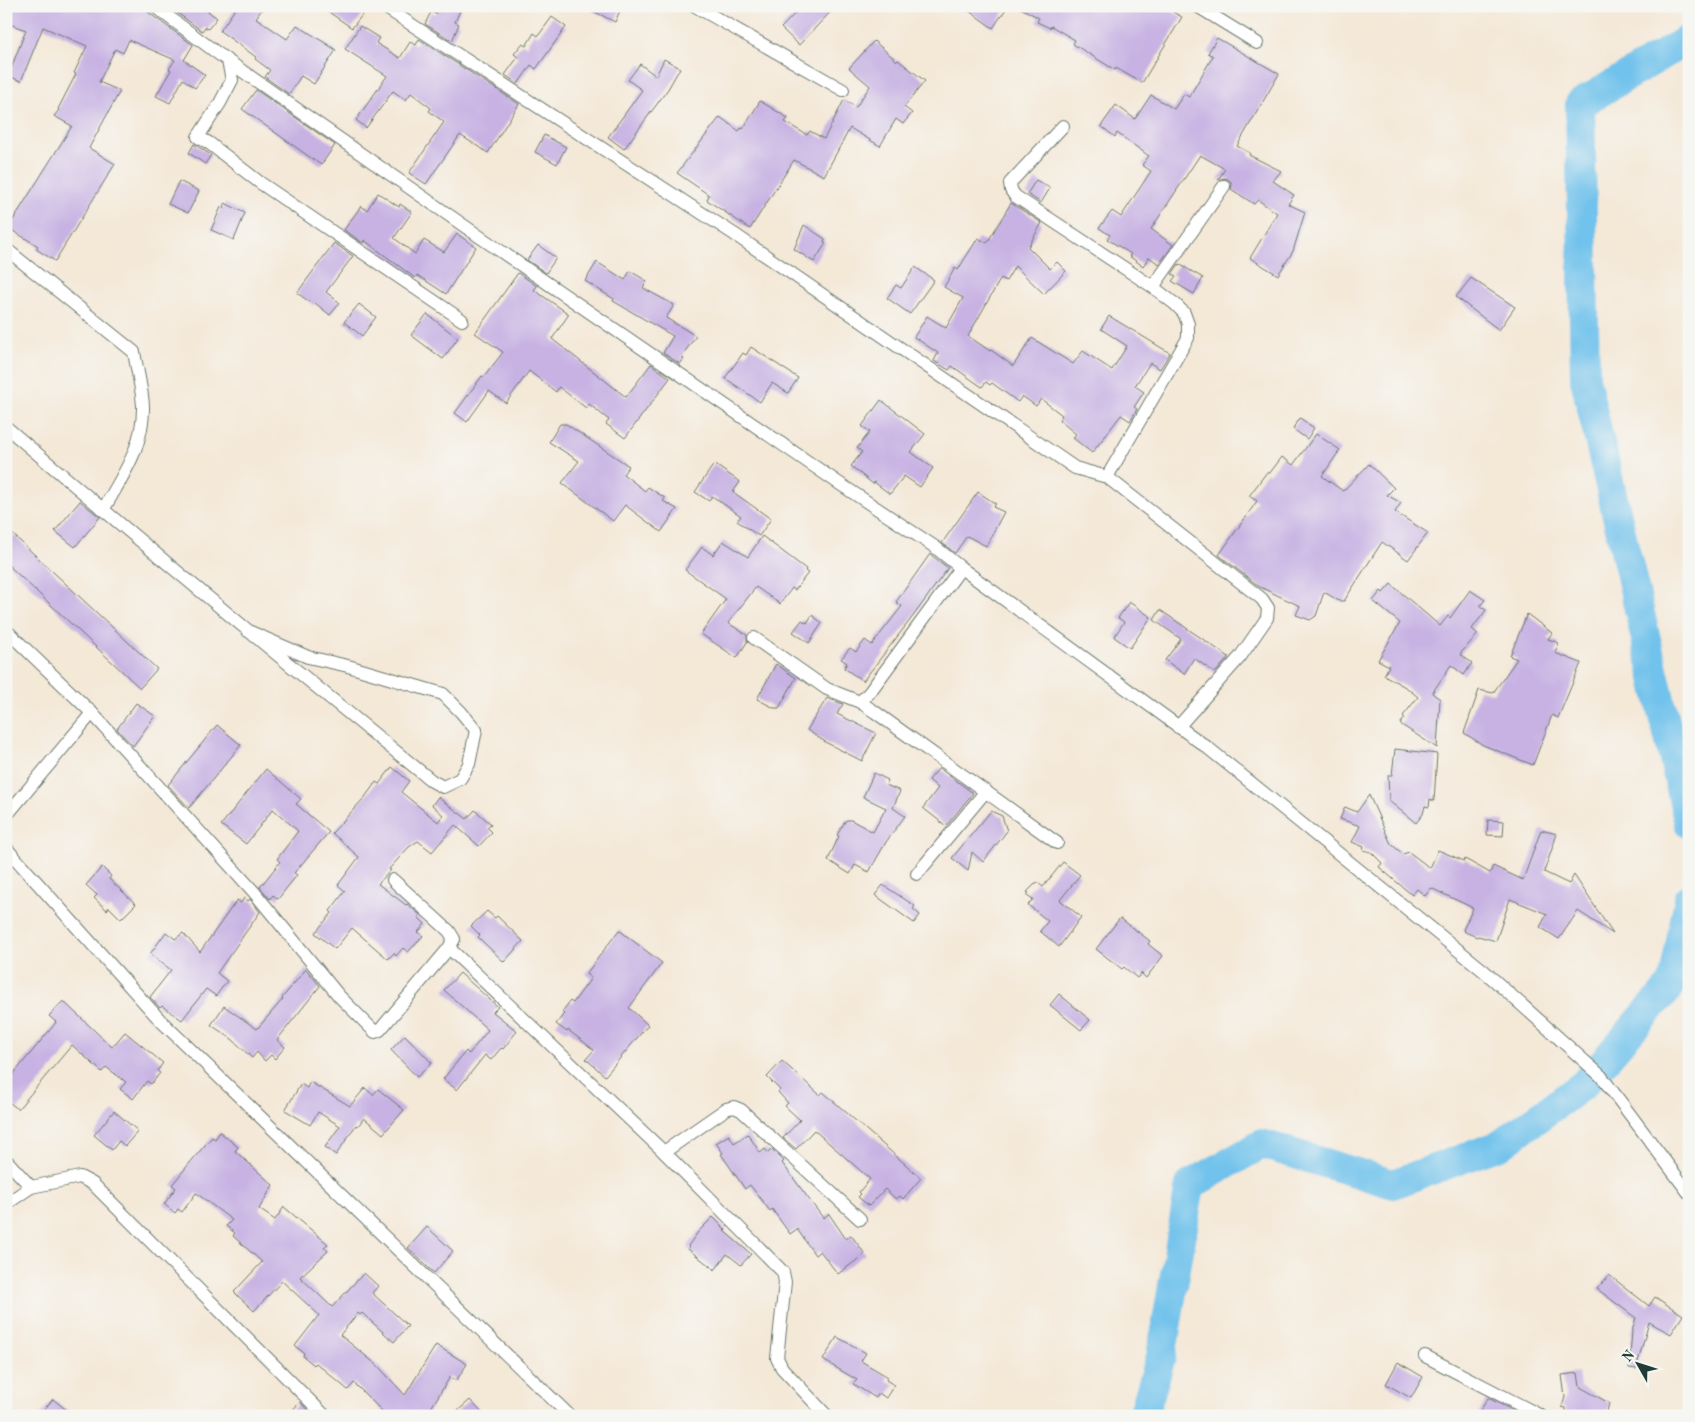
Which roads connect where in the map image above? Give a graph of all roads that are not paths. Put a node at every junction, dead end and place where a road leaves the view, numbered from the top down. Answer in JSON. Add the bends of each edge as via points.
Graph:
{"nodes":[{"id":1,"x":154,"y":6,"type":"edge"},
{"id":2,"x":383,"y":6,"type":"edge"},
{"id":3,"x":695,"y":6,"type":"edge"},
{"id":4,"x":1196,"y":6,"type":"edge"},
{"id":5,"x":1256,"y":43,"type":"dead end"},
{"id":6,"x":228,"y":61,"type":"junction"},
{"id":7,"x":843,"y":90,"type":"dead end"},
{"id":8,"x":1063,"y":126,"type":"dead end"},
{"id":9,"x":1224,"y":186,"type":"dead end"},
{"id":10,"x":6,"y":249,"type":"edge"},
{"id":11,"x":1153,"y":287,"type":"junction"},
{"id":12,"x":462,"y":320,"type":"dead end"},
{"id":13,"x":6,"y":427,"type":"edge"},
{"id":14,"x":1107,"y":477,"type":"junction"},
{"id":15,"x":103,"y":510,"type":"junction"},
{"id":16,"x":962,"y":568,"type":"junction"},
{"id":17,"x":6,"y":630,"type":"edge"},
{"id":18,"x":248,"y":631,"type":"junction"},
{"id":19,"x":754,"y":638,"type":"dead end"},
{"id":20,"x":860,"y":702,"type":"junction"},
{"id":21,"x":92,"y":713,"type":"junction"},
{"id":22,"x":1178,"y":727,"type":"junction"},
{"id":23,"x":986,"y":791,"type":"junction"},
{"id":24,"x":6,"y":816,"type":"edge"},
{"id":25,"x":1057,"y":843,"type":"dead end"},
{"id":26,"x":6,"y":848,"type":"edge"},
{"id":27,"x":917,"y":874,"type":"dead end"},
{"id":28,"x":393,"y":880,"type":"dead end"},
{"id":29,"x":449,"y":948,"type":"junction"},
{"id":30,"x":664,"y":1152,"type":"junction"},
{"id":31,"x":6,"y":1160,"type":"edge"},
{"id":32,"x":31,"y":1187,"type":"junction"},
{"id":33,"x":1689,"y":1193,"type":"edge"},
{"id":34,"x":6,"y":1204,"type":"edge"},
{"id":35,"x":860,"y":1219,"type":"dead end"},
{"id":36,"x":1425,"y":1356,"type":"dead end"},
{"id":37,"x":325,"y":1416,"type":"edge"},
{"id":38,"x":570,"y":1416,"type":"edge"},
{"id":39,"x":827,"y":1416,"type":"edge"},
{"id":40,"x":1541,"y":1416,"type":"edge"}],
"edges":[{"from":1,"to":6,"type":"street"},
{"from":2,"to":14,"type":"street","via":[[734,234],[1076,468]]},
{"from":3,"to":7,"type":"street"},
{"from":4,"to":5,"type":"street"},
{"from":6,"to":12,"type":"street","via":[[232,80],[198,137]]},
{"from":6,"to":16,"type":"street"},
{"from":8,"to":11,"type":"street","via":[[1010,183],[1011,190],[1015,196]]},
{"from":9,"to":11,"type":"street"},
{"from":10,"to":15,"type":"street","via":[[134,352],[143,406],[140,436],[131,463]]},
{"from":11,"to":14,"type":"street","via":[[1184,313],[1188,338]]},
{"from":13,"to":15,"type":"street"},
{"from":14,"to":22,"type":"street","via":[[1262,599],[1268,608],[1267,618],[1240,657]]},
{"from":15,"to":18,"type":"street"},
{"from":16,"to":20,"type":"street"},
{"from":16,"to":22,"type":"street"},
{"from":17,"to":21,"type":"street"},
{"from":18,"to":18,"type":"street","via":[[308,657],[443,694],[476,730],[469,764],[460,779],[443,787],[432,781]]},
{"from":19,"to":20,"type":"street","via":[[827,689]]},
{"from":20,"to":23,"type":"street"},
{"from":21,"to":24,"type":"street"},
{"from":21,"to":29,"type":"street","via":[[254,892],[339,996],[375,1032]]},
{"from":22,"to":33,"type":"street","via":[[1484,971],[1601,1076]]},
{"from":23,"to":25,"type":"street"},
{"from":23,"to":27,"type":"street"},
{"from":26,"to":38,"type":"street","via":[[160,1020]]},
{"from":28,"to":29,"type":"street","via":[[449,931],[454,939]]},
{"from":29,"to":30,"type":"street"},
{"from":30,"to":35,"type":"street","via":[[726,1109],[734,1107]]},
{"from":30,"to":39,"type":"street","via":[[784,1272],[777,1358],[782,1368]]},
{"from":31,"to":32,"type":"street"},
{"from":32,"to":34,"type":"street"},
{"from":32,"to":37,"type":"street","via":[[80,1177],[93,1184]]},
{"from":36,"to":40,"type":"street"}]}
